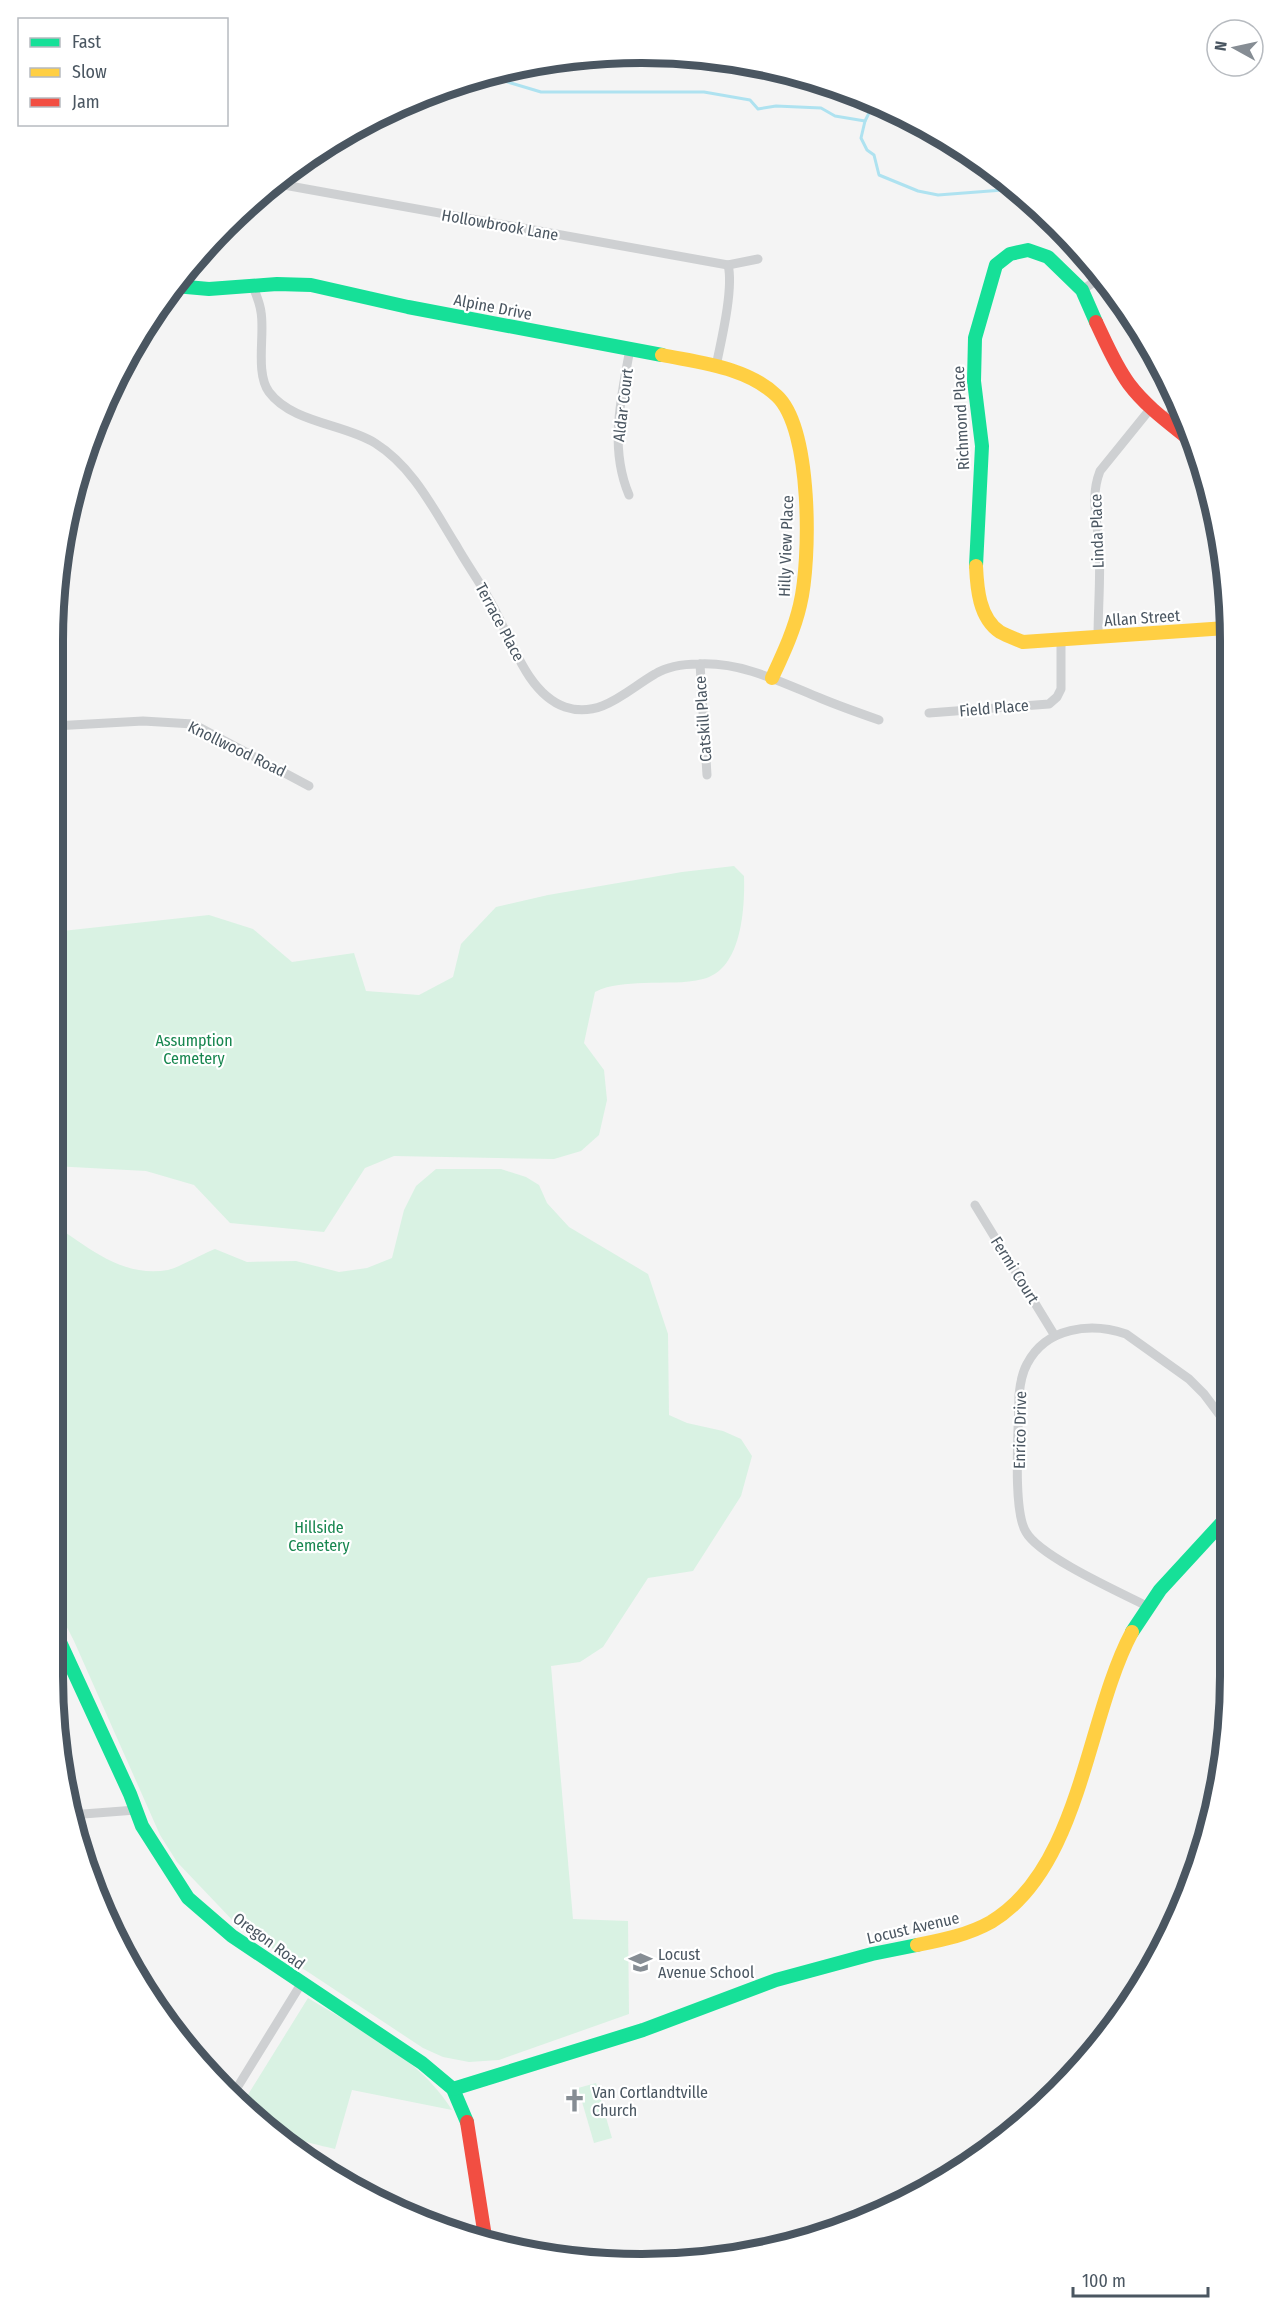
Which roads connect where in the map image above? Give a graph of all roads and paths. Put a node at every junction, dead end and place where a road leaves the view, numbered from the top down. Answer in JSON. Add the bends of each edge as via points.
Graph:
{"nodes":[{"id":1,"x":286,"y":185,"type":"edge"},
{"id":2,"x":758,"y":259,"type":"dead end"},
{"id":3,"x":728,"y":265,"type":"junction"},
{"id":4,"x":1094,"y":282,"type":"edge"},
{"id":5,"x":253,"y":286,"type":"junction"},
{"id":6,"x":184,"y":288,"type":"edge"},
{"id":7,"x":1082,"y":290,"type":"junction"},
{"id":8,"x":630,"y":349,"type":"junction"},
{"id":9,"x":716,"y":366,"type":"junction"},
{"id":10,"x":1151,"y":408,"type":"junction"},
{"id":11,"x":790,"y":411,"type":"joint"},
{"id":12,"x":1172,"y":412,"type":"edge"},
{"id":13,"x":1165,"y":420,"type":"junction"},
{"id":14,"x":1180,"y":432,"type":"edge"},
{"id":15,"x":629,"y":495,"type":"dead end"},
{"id":16,"x":1220,"y":628,"type":"edge"},
{"id":17,"x":1098,"y":638,"type":"junction"},
{"id":18,"x":1061,"y":641,"type":"junction"},
{"id":19,"x":700,"y":664,"type":"junction"},
{"id":20,"x":772,"y":678,"type":"junction"},
{"id":21,"x":929,"y":713,"type":"dead end"},
{"id":22,"x":879,"y":720,"type":"dead end"},
{"id":23,"x":63,"y":725,"type":"edge"},
{"id":24,"x":707,"y":775,"type":"dead end"},
{"id":25,"x":309,"y":786,"type":"dead end"},
{"id":26,"x":975,"y":1204,"type":"dead end"},
{"id":27,"x":1055,"y":1336,"type":"junction"},
{"id":28,"x":1220,"y":1415,"type":"edge"},
{"id":29,"x":1220,"y":1525,"type":"edge"},
{"id":30,"x":1147,"y":1606,"type":"junction"},
{"id":31,"x":63,"y":1651,"type":"edge"},
{"id":32,"x":136,"y":1810,"type":"junction"},
{"id":33,"x":80,"y":1814,"type":"edge"},
{"id":34,"x":301,"y":1984,"type":"junction"},
{"id":35,"x":236,"y":2089,"type":"edge"},
{"id":36,"x":453,"y":2089,"type":"junction"},
{"id":37,"x":484,"y":2232,"type":"edge"}],
"edges":[{"from":1,"to":3,"type":"street","name":"Hollowbrook Lane"},
{"from":2,"to":3,"type":"street"},
{"from":3,"to":9,"type":"street","via":[[727,305]]},
{"from":4,"to":7,"type":"street"},
{"from":5,"to":6,"type":"street","name":"Alpine Drive"},
{"from":5,"to":8,"type":"street","name":"Alpine Drive","via":[[319,286],[389,304]]},
{"from":5,"to":19,"type":"street","name":"Terrace Place","via":[[261,312],[268,391],[289,408],[375,443],[410,474],[489,599],[541,693],[567,708],[593,709],[622,696],[656,673],[677,665]]},
{"from":7,"to":10,"type":"street","via":[[1114,361]]},
{"from":7,"to":18,"type":"street","name":"Richmond Place","via":[[1048,257],[1028,250],[1010,254],[996,266],[975,338],[974,381],[982,446],[977,590],[984,611],[1000,632],[1023,642]]},
{"from":8,"to":9,"type":"street","name":"Alpine Drive"},
{"from":8,"to":15,"type":"street","name":"Aldar Court","via":[[618,447],[621,478]]},
{"from":9,"to":11,"type":"street","name":"Alpine Drive","via":[[752,377]]},
{"from":10,"to":13,"type":"street"},
{"from":10,"to":17,"type":"street","name":"Linda Place","via":[[1100,471],[1096,482]]},
{"from":11,"to":20,"type":"street","name":"Hilly View Place","via":[[799,438],[804,479],[804,573],[791,635]]},
{"from":12,"to":13,"type":"street"},
{"from":13,"to":14,"type":"street"},
{"from":16,"to":17,"type":"street","name":"Allan Street"},
{"from":17,"to":18,"type":"street","name":"Allan Street"},
{"from":18,"to":21,"type":"street","name":"Field Place","via":[[1061,689],[1049,704]]},
{"from":19,"to":20,"type":"street","name":"Terrace Place","via":[[737,667]]},
{"from":19,"to":24,"type":"street","name":"Catskill Place"},
{"from":20,"to":22,"type":"street","name":"Terrace Place"},
{"from":23,"to":25,"type":"street","name":"Knollwood Road","via":[[143,721],[194,724]]},
{"from":26,"to":27,"type":"street","name":"Fermi Court"},
{"from":27,"to":28,"type":"street","name":"Enrico Drive","via":[[1088,1328],[1126,1334],[1189,1379]]},
{"from":27,"to":30,"type":"street","name":"Enrico Drive","via":[[1037,1350],[1022,1376],[1018,1512],[1022,1525],[1044,1551]]},
{"from":29,"to":30,"type":"street","name":"Locust Avenue"},
{"from":30,"to":36,"type":"street","name":"Locust Avenue","via":[[1127,1642],[1051,1852],[1021,1898],[1001,1916],[954,1938],[872,1954],[775,1981],[644,2029]]},
{"from":31,"to":32,"type":"street","name":"Oregon Road"},
{"from":32,"to":33,"type":"street"},
{"from":32,"to":34,"type":"street","name":"Oregon Road","via":[[172,1877],[188,1898],[231,1936]]},
{"from":34,"to":35,"type":"street"},
{"from":34,"to":36,"type":"street","name":"Oregon Road","via":[[422,2063]]},
{"from":36,"to":37,"type":"street","name":"Oregon Road","via":[[470,2138]]}]}
